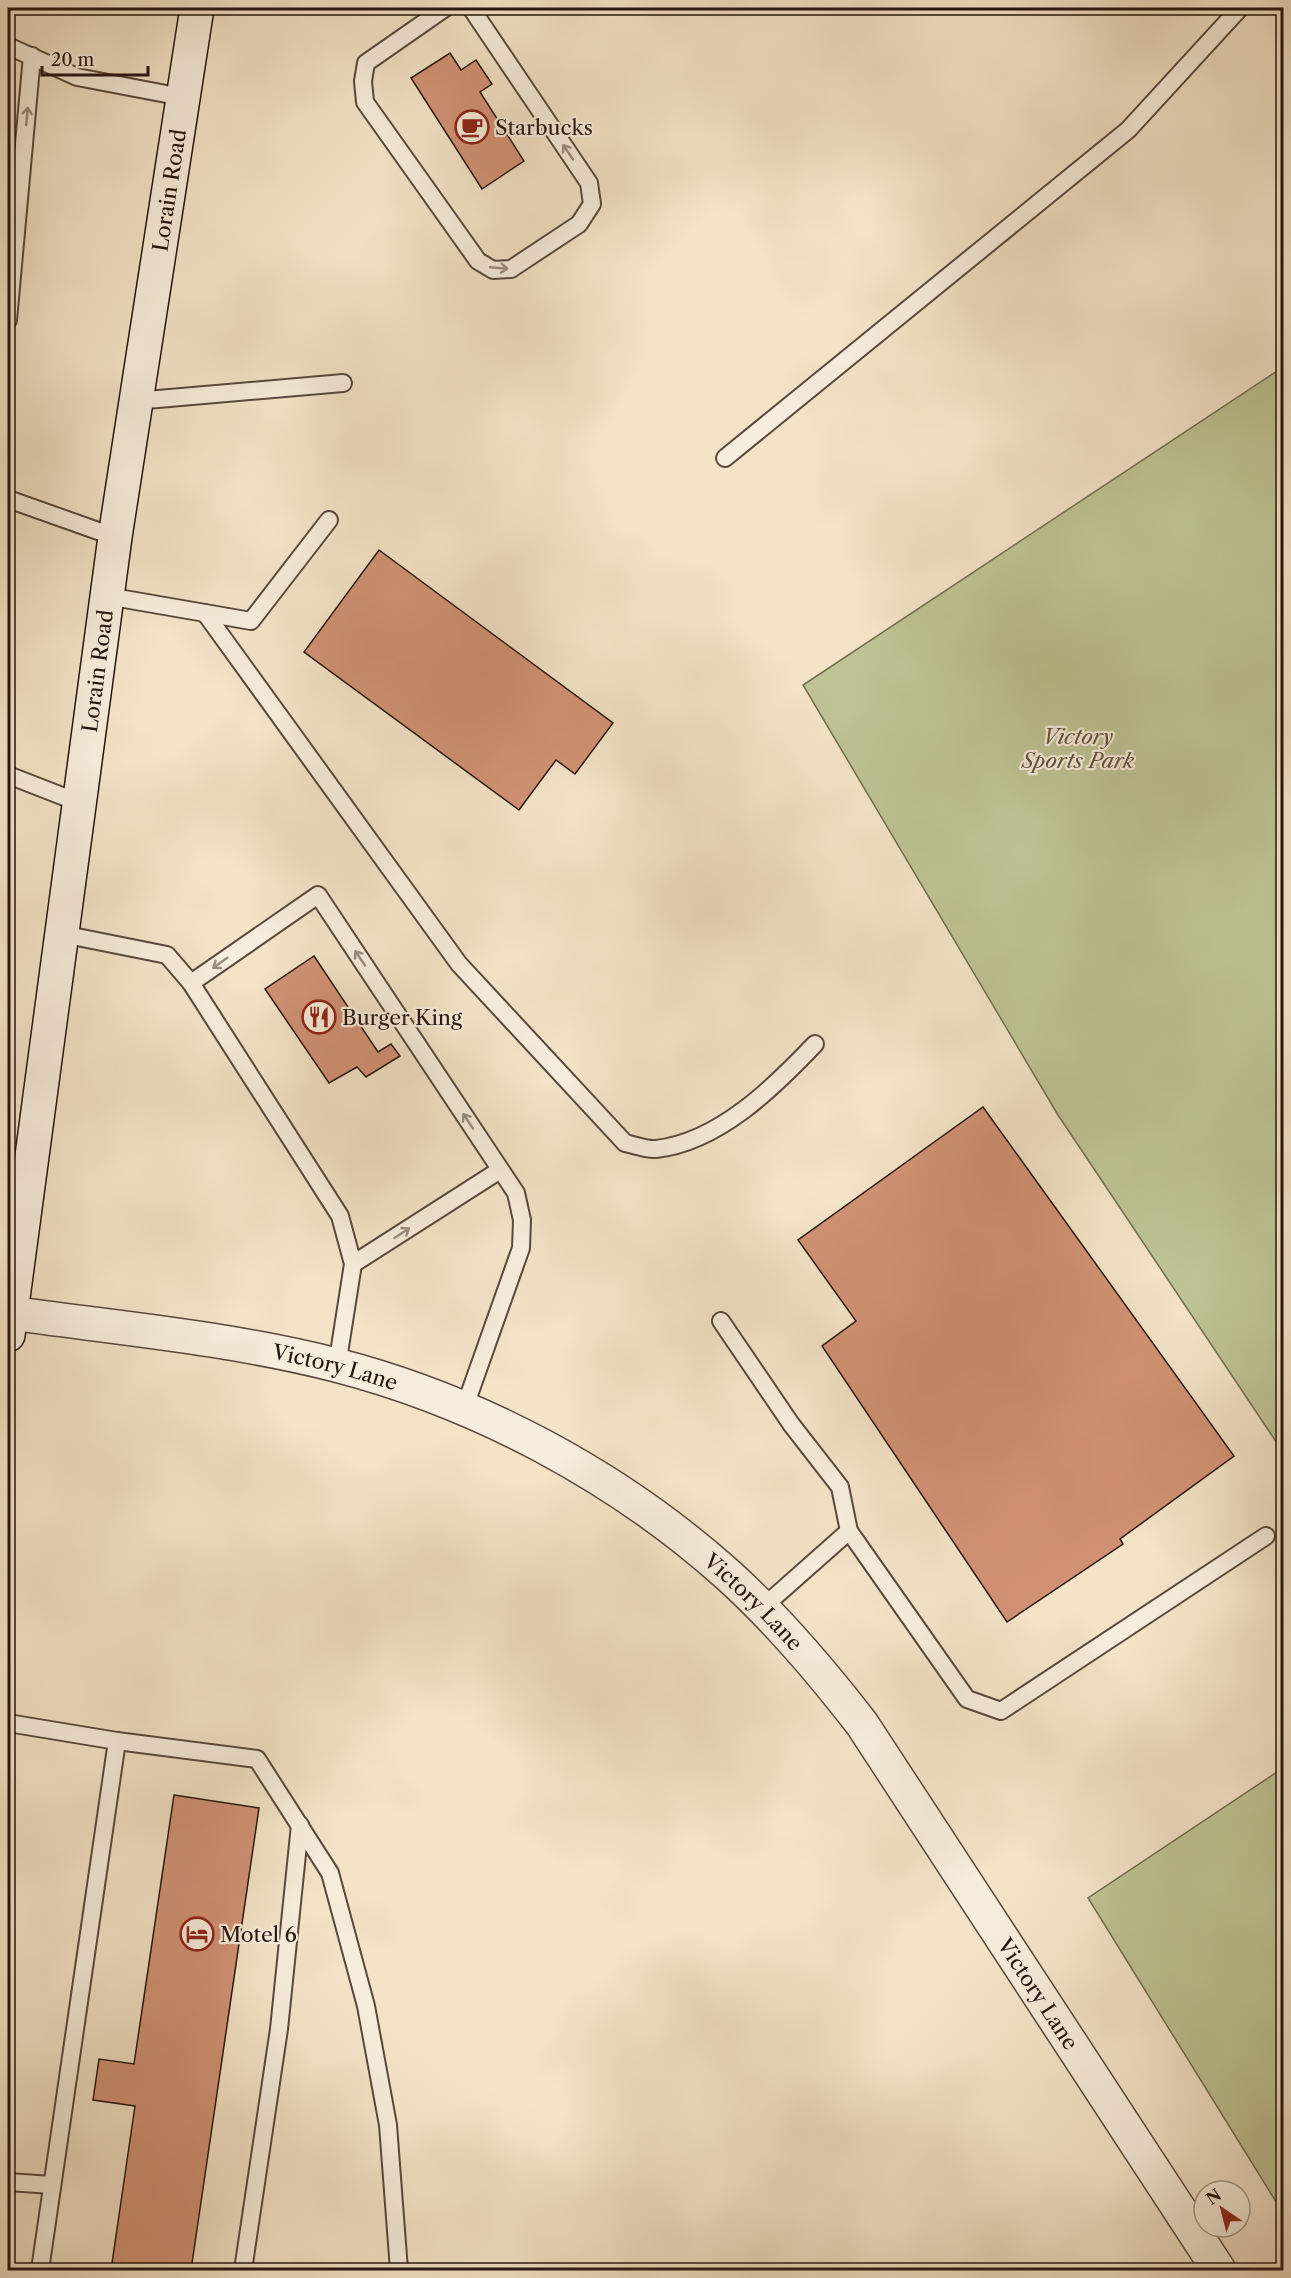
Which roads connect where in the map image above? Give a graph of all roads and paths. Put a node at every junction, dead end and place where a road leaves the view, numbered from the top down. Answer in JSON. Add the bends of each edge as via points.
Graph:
{"nodes":[{"id":1,"x":197,"y":8,"type":"edge"},
{"id":2,"x":445,"y":8,"type":"edge"},
{"id":3,"x":471,"y":8,"type":"edge"},
{"id":4,"x":1240,"y":8,"type":"edge"},
{"id":5,"x":8,"y":46,"type":"edge"},
{"id":6,"x":32,"y":57,"type":"junction"},
{"id":7,"x":182,"y":97,"type":"junction"},
{"id":8,"x":8,"y":320,"type":"edge"},
{"id":9,"x":343,"y":383,"type":"dead end"},
{"id":10,"x":135,"y":401,"type":"junction"},
{"id":11,"x":725,"y":458,"type":"dead end"},
{"id":12,"x":8,"y":499,"type":"edge"},
{"id":13,"x":329,"y":520,"type":"dead end"},
{"id":14,"x":115,"y":537,"type":"junction"},
{"id":15,"x":107,"y":596,"type":"junction"},
{"id":16,"x":205,"y":613,"type":"junction"},
{"id":17,"x":8,"y":775,"type":"edge"},
{"id":18,"x":80,"y":803,"type":"junction"},
{"id":19,"x":62,"y":934,"type":"junction"},
{"id":20,"x":191,"y":983,"type":"junction"},
{"id":21,"x":815,"y":1044,"type":"dead end"},
{"id":22,"x":500,"y":1170,"type":"junction"},
{"id":23,"x":353,"y":1264,"type":"junction"},
{"id":24,"x":8,"y":1320,"type":"edge"},
{"id":25,"x":721,"y":1321,"type":"dead end"},
{"id":26,"x":337,"y":1366,"type":"junction"},
{"id":27,"x":464,"y":1409,"type":"junction"},
{"id":28,"x":849,"y":1531,"type":"junction"},
{"id":29,"x":1266,"y":1536,"type":"dead end"},
{"id":30,"x":762,"y":1608,"type":"junction"},
{"id":31,"x":8,"y":1723,"type":"edge"},
{"id":32,"x":117,"y":1741,"type":"junction"},
{"id":33,"x":300,"y":1825,"type":"junction"},
{"id":34,"x":8,"y":2182,"type":"edge"},
{"id":35,"x":52,"y":2185,"type":"junction"},
{"id":36,"x":40,"y":2271,"type":"edge"},
{"id":37,"x":243,"y":2271,"type":"edge"},
{"id":38,"x":399,"y":2271,"type":"edge"},
{"id":39,"x":1219,"y":2271,"type":"edge"}],
"edges":[{"from":1,"to":7,"type":"street","name":"Lorain Road"},
{"from":2,"to":3,"type":"lane","one_way":true,"via":[[366,63],[365,102],[478,261],[494,270],[511,269],[579,224],[592,204],[589,183]]},
{"from":4,"to":11,"type":"lane","via":[[1128,130]]},
{"from":5,"to":6,"type":"lane"},
{"from":6,"to":7,"type":"lane","via":[[77,77]]},
{"from":8,"to":6,"type":"lane","one_way":true},
{"from":7,"to":10,"type":"street","name":"Lorain Road"},
{"from":9,"to":10,"type":"lane"},
{"from":10,"to":14,"type":"street","name":"Lorain Road"},
{"from":12,"to":14,"type":"lane"},
{"from":13,"to":16,"type":"lane","via":[[250,621]]},
{"from":14,"to":15,"type":"street","name":"Lorain Road"},
{"from":15,"to":16,"type":"lane"},
{"from":15,"to":18,"type":"street","name":"Lorain Road"},
{"from":16,"to":21,"type":"lane","via":[[459,964],[625,1143],[654,1149],[692,1140],[742,1112]]},
{"from":17,"to":18,"type":"lane"},
{"from":18,"to":19,"type":"street","name":"Lorain Road"},
{"from":19,"to":20,"type":"lane","via":[[167,955]]},
{"from":19,"to":24,"type":"street","name":"Lorain Road"},
{"from":22,"to":20,"type":"lane","one_way":true,"via":[[318,895]]},
{"from":20,"to":23,"type":"lane","via":[[340,1216]]},
{"from":23,"to":22,"type":"lane","one_way":true},
{"from":22,"to":27,"type":"lane","via":[[516,1193],[522,1220],[521,1248]]},
{"from":23,"to":26,"type":"lane"},
{"from":24,"to":26,"type":"street","name":"Victory Lane","via":[[244,1347]]},
{"from":25,"to":28,"type":"lane","via":[[791,1425],[840,1487]]},
{"from":26,"to":27,"type":"street","name":"Victory Lane"},
{"from":27,"to":30,"type":"street","name":"Victory Lane","via":[[605,1482],[690,1544]]},
{"from":28,"to":29,"type":"lane","via":[[967,1699],[1001,1711]]},
{"from":28,"to":30,"type":"lane"},
{"from":30,"to":39,"type":"street","name":"Victory Lane","via":[[831,1684],[868,1733]]},
{"from":31,"to":32,"type":"lane"},
{"from":32,"to":33,"type":"lane","via":[[257,1759]]},
{"from":32,"to":35,"type":"lane"},
{"from":33,"to":37,"type":"lane","via":[[279,2030]]},
{"from":33,"to":38,"type":"lane","via":[[330,1873],[366,2006],[388,2125]]},
{"from":34,"to":35,"type":"lane"},
{"from":35,"to":36,"type":"lane"}]}
